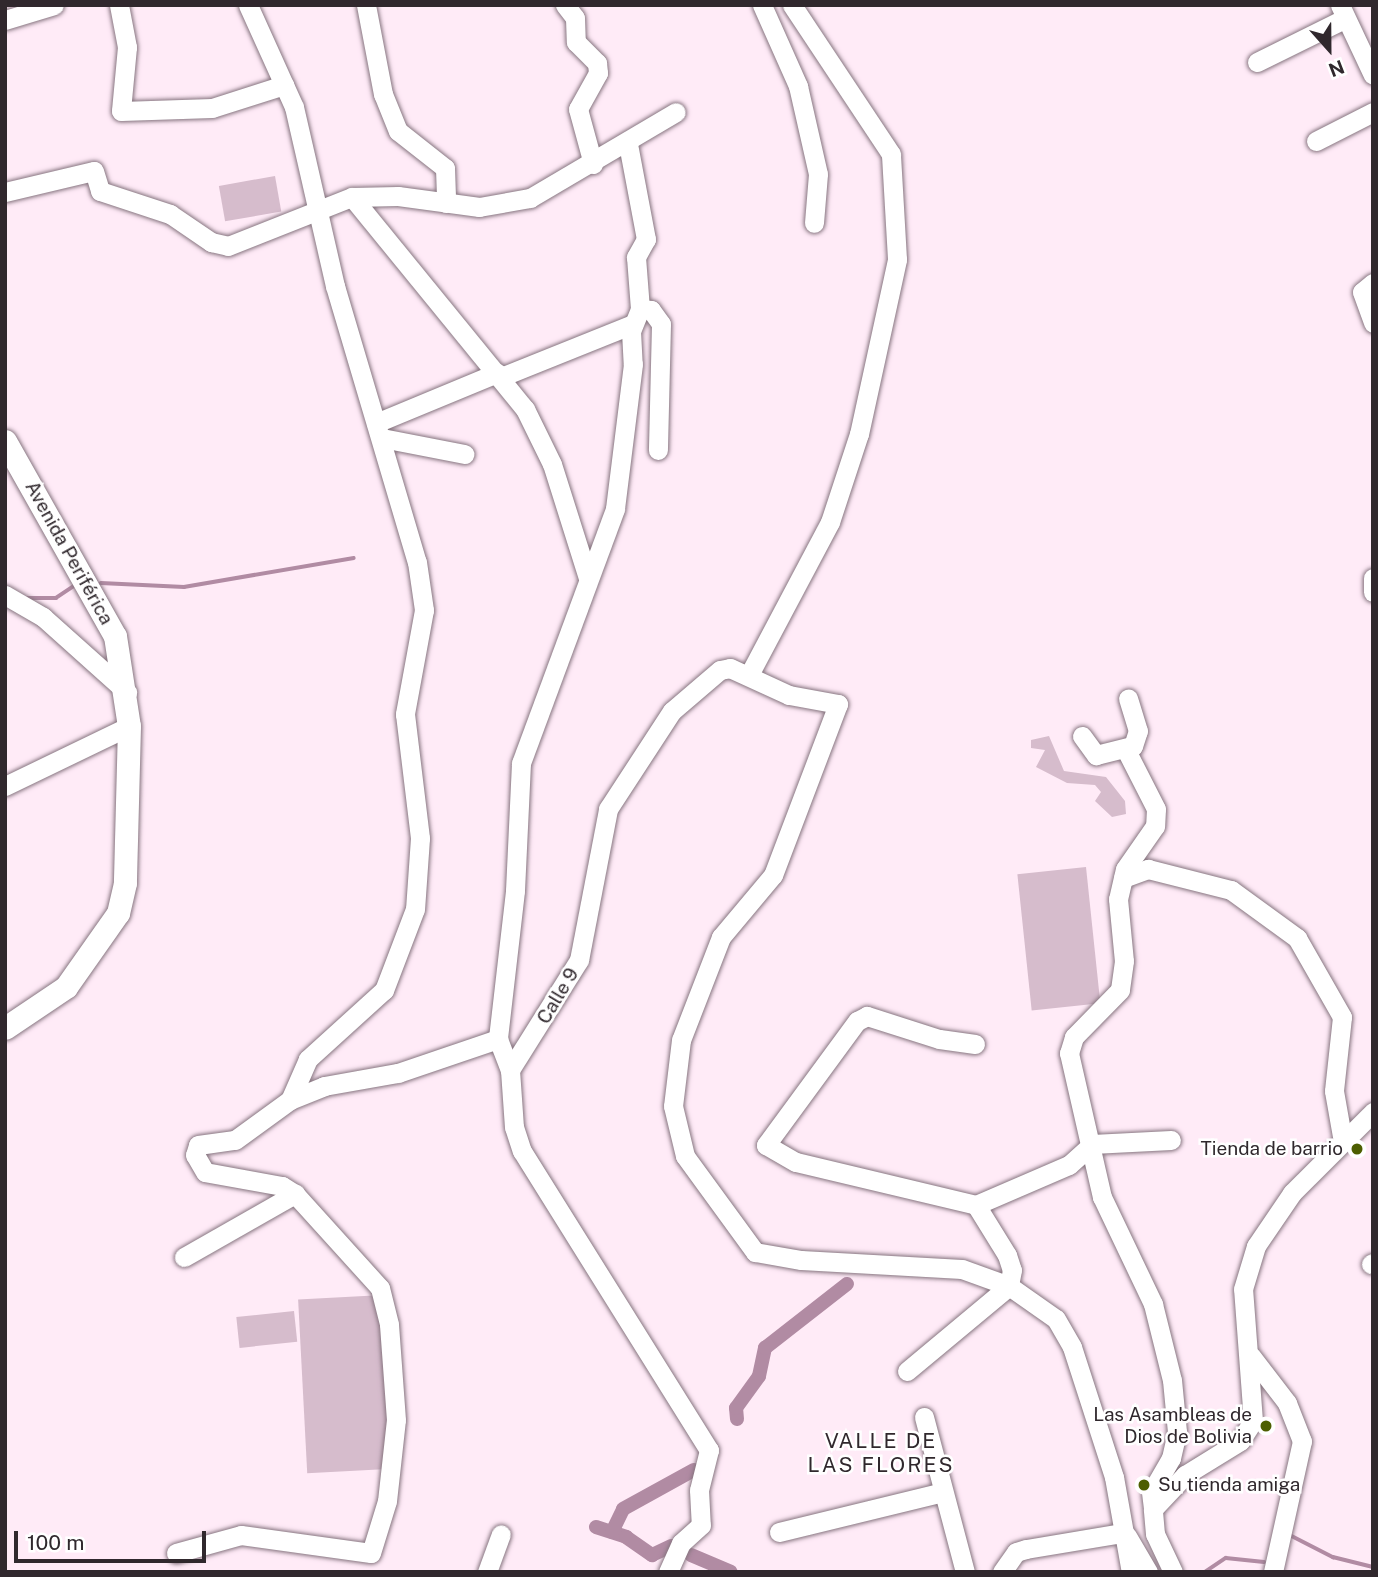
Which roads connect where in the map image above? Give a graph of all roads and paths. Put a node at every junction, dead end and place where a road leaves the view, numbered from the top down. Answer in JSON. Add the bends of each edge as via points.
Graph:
{"nodes":[{"id":1,"x":54,"y":5,"type":"edge"},
{"id":2,"x":118,"y":5,"type":"edge"},
{"id":3,"x":248,"y":5,"type":"edge"},
{"id":4,"x":366,"y":5,"type":"edge"},
{"id":5,"x":565,"y":5,"type":"edge"},
{"id":6,"x":762,"y":5,"type":"edge"},
{"id":7,"x":792,"y":5,"type":"edge"},
{"id":8,"x":1343,"y":12,"type":"edge"},
{"id":9,"x":5,"y":20,"type":"edge"},
{"id":10,"x":1257,"y":62,"type":"dead end"},
{"id":11,"x":1373,"y":75,"type":"edge"},
{"id":12,"x":284,"y":85,"type":"junction"},
{"id":13,"x":677,"y":112,"type":"dead end"},
{"id":14,"x":1373,"y":112,"type":"edge"},
{"id":15,"x":1316,"y":141,"type":"dead end"},
{"id":16,"x":628,"y":144,"type":"junction"},
{"id":17,"x":593,"y":164,"type":"junction"},
{"id":18,"x":5,"y":192,"type":"edge"},
{"id":19,"x":352,"y":197,"type":"junction"},
{"id":20,"x":446,"y":203,"type":"junction"},
{"id":21,"x":319,"y":211,"type":"junction"},
{"id":22,"x":814,"y":223,"type":"dead end"},
{"id":23,"x":1367,"y":287,"type":"edge"},
{"id":24,"x":636,"y":316,"type":"junction"},
{"id":25,"x":1373,"y":323,"type":"edge"},
{"id":26,"x":499,"y":375,"type":"junction"},
{"id":27,"x":379,"y":431,"type":"junction"},
{"id":28,"x":5,"y":441,"type":"edge"},
{"id":29,"x":658,"y":450,"type":"dead end"},
{"id":30,"x":464,"y":454,"type":"dead end"},
{"id":31,"x":588,"y":578,"type":"junction"},
{"id":32,"x":5,"y":595,"type":"edge"},
{"id":33,"x":749,"y":676,"type":"junction"},
{"id":34,"x":128,"y":693,"type":"junction"},
{"id":35,"x":1128,"y":699,"type":"dead end"},
{"id":36,"x":129,"y":726,"type":"junction"},
{"id":37,"x":1082,"y":736,"type":"dead end"},
{"id":38,"x":1126,"y":750,"type":"junction"},
{"id":39,"x":5,"y":786,"type":"edge"},
{"id":40,"x":1123,"y":878,"type":"junction"},
{"id":41,"x":5,"y":1028,"type":"edge"},
{"id":42,"x":498,"y":1038,"type":"junction"},
{"id":43,"x":975,"y":1044,"type":"dead end"},
{"id":44,"x":510,"y":1070,"type":"junction"},
{"id":45,"x":290,"y":1101,"type":"junction"},
{"id":46,"x":1373,"y":1112,"type":"edge"},
{"id":47,"x":1171,"y":1140,"type":"dead end"},
{"id":48,"x":1343,"y":1142,"type":"junction"},
{"id":49,"x":1092,"y":1144,"type":"junction"},
{"id":50,"x":295,"y":1194,"type":"junction"},
{"id":51,"x":976,"y":1205,"type":"junction"},
{"id":52,"x":184,"y":1257,"type":"dead end"},
{"id":53,"x":1009,"y":1286,"type":"junction"},
{"id":54,"x":1251,"y":1356,"type":"junction"},
{"id":55,"x":907,"y":1371,"type":"dead end"},
{"id":56,"x":924,"y":1417,"type":"dead end"},
{"id":57,"x":943,"y":1492,"type":"junction"},
{"id":58,"x":1153,"y":1509,"type":"junction"},
{"id":59,"x":779,"y":1532,"type":"dead end"},
{"id":60,"x":1123,"y":1533,"type":"junction"},
{"id":61,"x":501,"y":1534,"type":"dead end"},
{"id":62,"x":176,"y":1553,"type":"dead end"},
{"id":63,"x":487,"y":1572,"type":"edge"},
{"id":64,"x":668,"y":1572,"type":"edge"},
{"id":65,"x":965,"y":1572,"type":"edge"},
{"id":66,"x":1002,"y":1572,"type":"edge"},
{"id":67,"x":1131,"y":1572,"type":"edge"},
{"id":68,"x":1148,"y":1572,"type":"edge"},
{"id":69,"x":1173,"y":1572,"type":"edge"},
{"id":70,"x":1273,"y":1572,"type":"edge"}],
"edges":[{"from":1,"to":9,"type":"street"},
{"from":2,"to":12,"type":"street","via":[[127,47],[121,111],[212,108]]},
{"from":3,"to":12,"type":"street"},
{"from":4,"to":20,"type":"street","via":[[383,94],[398,131],[445,168],[450,181]]},
{"from":5,"to":17,"type":"street","via":[[575,18],[576,42],[597,63],[598,73],[578,109]]},
{"from":6,"to":22,"type":"street","via":[[799,86],[818,174]]},
{"from":7,"to":33,"type":"street","via":[[891,154],[897,258],[859,434],[830,522]]},
{"from":8,"to":10,"type":"street"},
{"from":8,"to":11,"type":"street"},
{"from":12,"to":21,"type":"street"},
{"from":13,"to":16,"type":"street"},
{"from":14,"to":15,"type":"street"},
{"from":16,"to":17,"type":"street"},
{"from":16,"to":24,"type":"street","via":[[646,239],[636,257]]},
{"from":17,"to":20,"type":"street","via":[[530,198],[479,207]]},
{"from":18,"to":21,"type":"street","via":[[94,172],[100,191],[185,221],[219,246]]},
{"from":19,"to":20,"type":"street"},
{"from":19,"to":21,"type":"street"},
{"from":19,"to":26,"type":"street"},
{"from":21,"to":27,"type":"street"},
{"from":23,"to":25,"type":"street"},
{"from":24,"to":26,"type":"street"},
{"from":24,"to":29,"type":"street","via":[[651,310],[661,324]]},
{"from":24,"to":31,"type":"street","via":[[615,509]]},
{"from":26,"to":27,"type":"street"},
{"from":26,"to":31,"type":"street","via":[[541,436]]},
{"from":27,"to":30,"type":"street"},
{"from":27,"to":45,"type":"street","via":[[417,562],[424,610],[405,714],[420,838],[415,909],[384,989],[308,1059]]},
{"from":28,"to":34,"type":"main road","name":"Avenida Periférica","via":[[115,636]]},
{"from":31,"to":42,"type":"street","via":[[521,763],[515,891]]},
{"from":32,"to":34,"type":"street","via":[[43,617]]},
{"from":33,"to":44,"type":"street","name":"Calle 9","via":[[720,670],[654,732],[608,809],[579,960]]},
{"from":33,"to":53,"type":"street","via":[[789,695],[838,704],[774,874],[721,937],[681,1040],[673,1106],[685,1156],[755,1252],[801,1260],[941,1266]]},
{"from":34,"to":36,"type":"main road","name":"Avenida Periférica"},
{"from":35,"to":38,"type":"street","via":[[1139,736]]},
{"from":36,"to":39,"type":"street"},
{"from":36,"to":41,"type":"main road","name":"Avenida Periférica","via":[[125,883],[106,937],[66,987]]},
{"from":37,"to":38,"type":"street","via":[[1096,755]]},
{"from":38,"to":40,"type":"street","via":[[1156,818],[1149,839]]},
{"from":40,"to":48,"type":"street","via":[[1148,869],[1231,890],[1297,938],[1342,1017],[1334,1091]]},
{"from":40,"to":49,"type":"street","via":[[1117,918],[1124,961],[1120,990],[1074,1037],[1069,1053]]},
{"from":42,"to":44,"type":"street"},
{"from":42,"to":45,"type":"street","via":[[398,1073],[324,1086]]},
{"from":43,"to":51,"type":"street","via":[[939,1040],[867,1016],[857,1021],[766,1145],[796,1162]]},
{"from":44,"to":64,"type":"street","via":[[514,1127],[522,1152],[709,1450],[699,1490],[701,1525],[681,1543]]},
{"from":45,"to":50,"type":"street","via":[[251,1132],[235,1140],[206,1141],[195,1155],[205,1172],[215,1176],[282,1186]]},
{"from":46,"to":48,"type":"street"},
{"from":47,"to":49,"type":"street"},
{"from":48,"to":54,"type":"street","via":[[1278,1208],[1256,1246],[1243,1289]]},
{"from":49,"to":51,"type":"street","via":[[1069,1166]]},
{"from":49,"to":58,"type":"street","via":[[1102,1197],[1153,1304],[1172,1380],[1177,1432],[1171,1458],[1151,1492]]},
{"from":50,"to":52,"type":"street"},
{"from":50,"to":62,"type":"street","via":[[380,1288],[386,1306],[395,1439],[387,1501],[371,1553],[241,1535]]},
{"from":51,"to":53,"type":"street","via":[[1007,1255],[1012,1270]]},
{"from":53,"to":55,"type":"street"},
{"from":53,"to":60,"type":"street","via":[[1056,1318],[1072,1347],[1114,1476]]},
{"from":54,"to":58,"type":"street","via":[[1254,1405],[1249,1428],[1233,1446],[1172,1486]]},
{"from":54,"to":70,"type":"street","via":[[1287,1403],[1302,1441]]},
{"from":56,"to":57,"type":"street"},
{"from":57,"to":59,"type":"street"},
{"from":57,"to":65,"type":"street"},
{"from":58,"to":69,"type":"street","via":[[1155,1534]]},
{"from":60,"to":66,"type":"street","via":[[1016,1552]]},
{"from":60,"to":67,"type":"street"},
{"from":60,"to":68,"type":"street"},
{"from":61,"to":63,"type":"street"}]}
